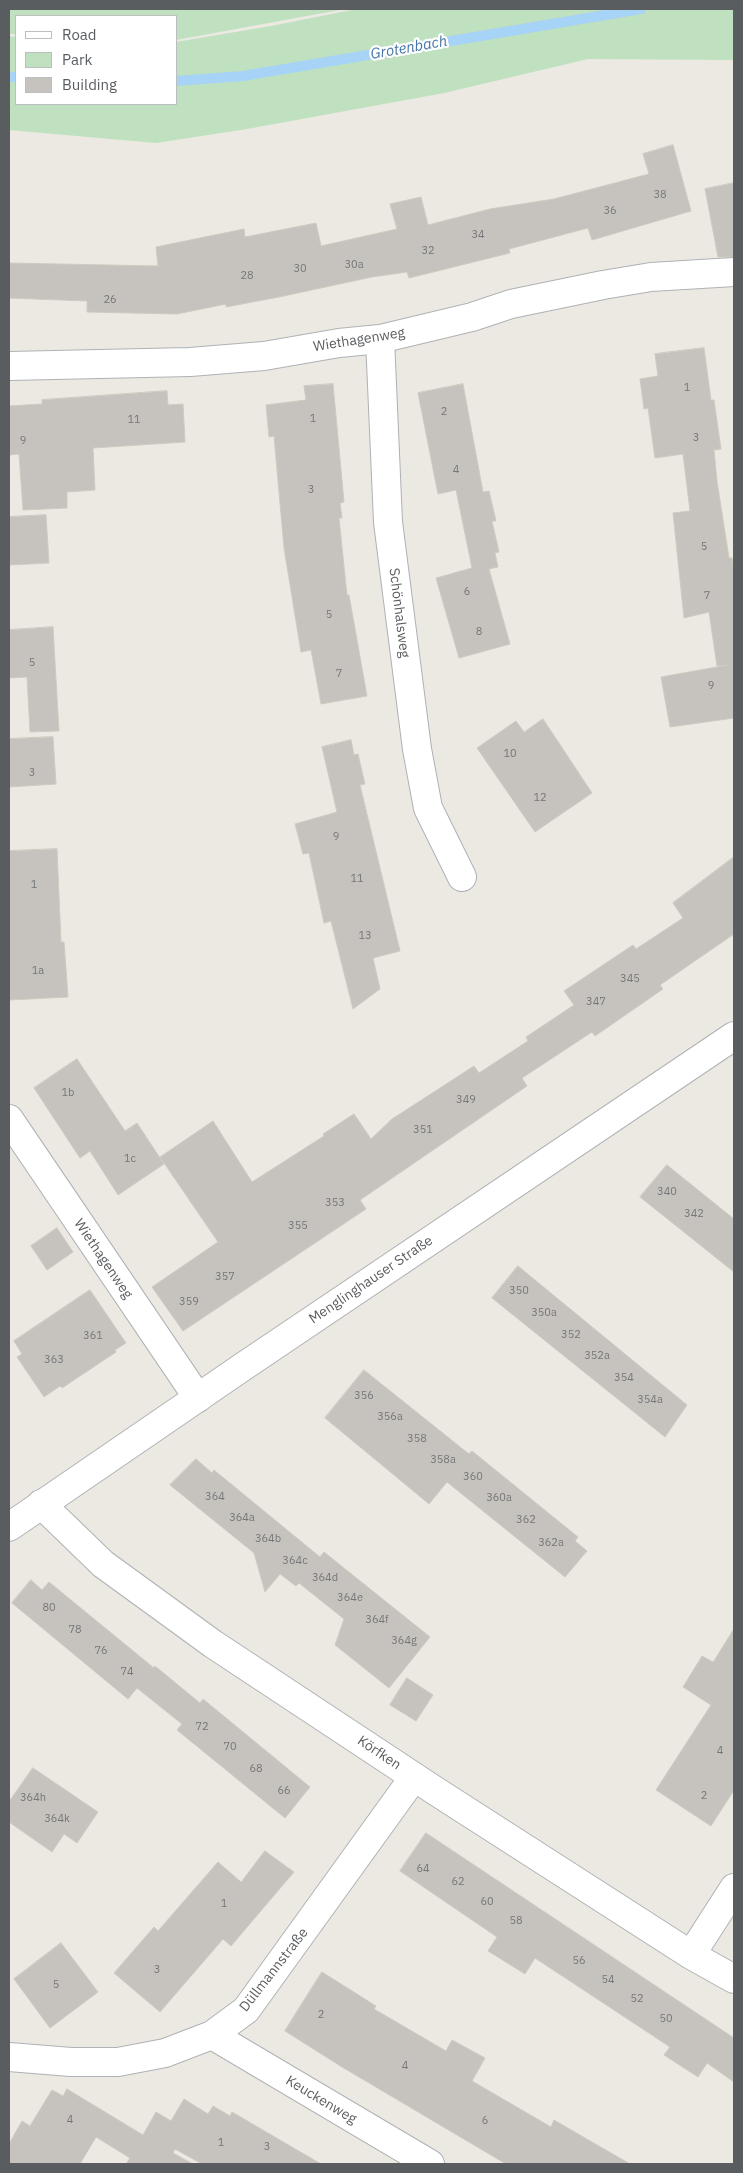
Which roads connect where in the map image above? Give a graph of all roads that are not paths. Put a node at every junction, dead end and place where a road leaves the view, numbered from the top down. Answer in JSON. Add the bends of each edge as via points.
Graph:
{"nodes":[{"id":1,"x":734,"y":272,"type":"edge"},
{"id":2,"x":380,"y":339,"type":"junction"},
{"id":3,"x":9,"y":366,"type":"edge"},
{"id":4,"x":462,"y":877,"type":"dead end"},
{"id":5,"x":734,"y":1036,"type":"edge"},
{"id":6,"x":9,"y":1119,"type":"edge"},
{"id":7,"x":198,"y":1398,"type":"junction"},
{"id":8,"x":41,"y":1504,"type":"junction"},
{"id":9,"x":9,"y":1527,"type":"edge"},
{"id":10,"x":414,"y":1777,"type":"junction"},
{"id":11,"x":734,"y":1888,"type":"edge"},
{"id":12,"x":691,"y":1955,"type":"junction"},
{"id":13,"x":734,"y":1979,"type":"edge"},
{"id":14,"x":212,"y":2035,"type":"junction"},
{"id":15,"x":9,"y":2057,"type":"edge"},
{"id":16,"x":430,"y":2164,"type":"edge"}],
"edges":[{"from":1,"to":2,"type":"street","name":"Wiethagenweg","via":[[651,277],[603,285],[511,304]]},
{"from":2,"to":3,"type":"street","name":"Wiethagenweg","via":[[339,342],[264,356],[190,362]]},
{"from":2,"to":4,"type":"street","name":"Schönhalsweg","via":[[388,522],[416,749],[428,808]]},
{"from":5,"to":7,"type":"street","name":"Menglinghauser Straße"},
{"from":6,"to":7,"type":"street","name":"Wiethagenweg"},
{"from":7,"to":8,"type":"street","name":"Menglinghauser Straße"},
{"from":8,"to":9,"type":"street","name":"Menglinghauser Straße"},
{"from":8,"to":10,"type":"street","name":"Körfken","via":[[103,1564],[142,1593]]},
{"from":10,"to":12,"type":"street","name":"Körfken"},
{"from":10,"to":14,"type":"street","name":"Düllmannstraße","via":[[246,2010]]},
{"from":11,"to":12,"type":"street"},
{"from":12,"to":13,"type":"street","name":"Körfken"},
{"from":14,"to":15,"type":"street","name":"Düllmannstraße","via":[[165,2053],[118,2062]]},
{"from":14,"to":16,"type":"street","name":"Keuckenweg"}]}
